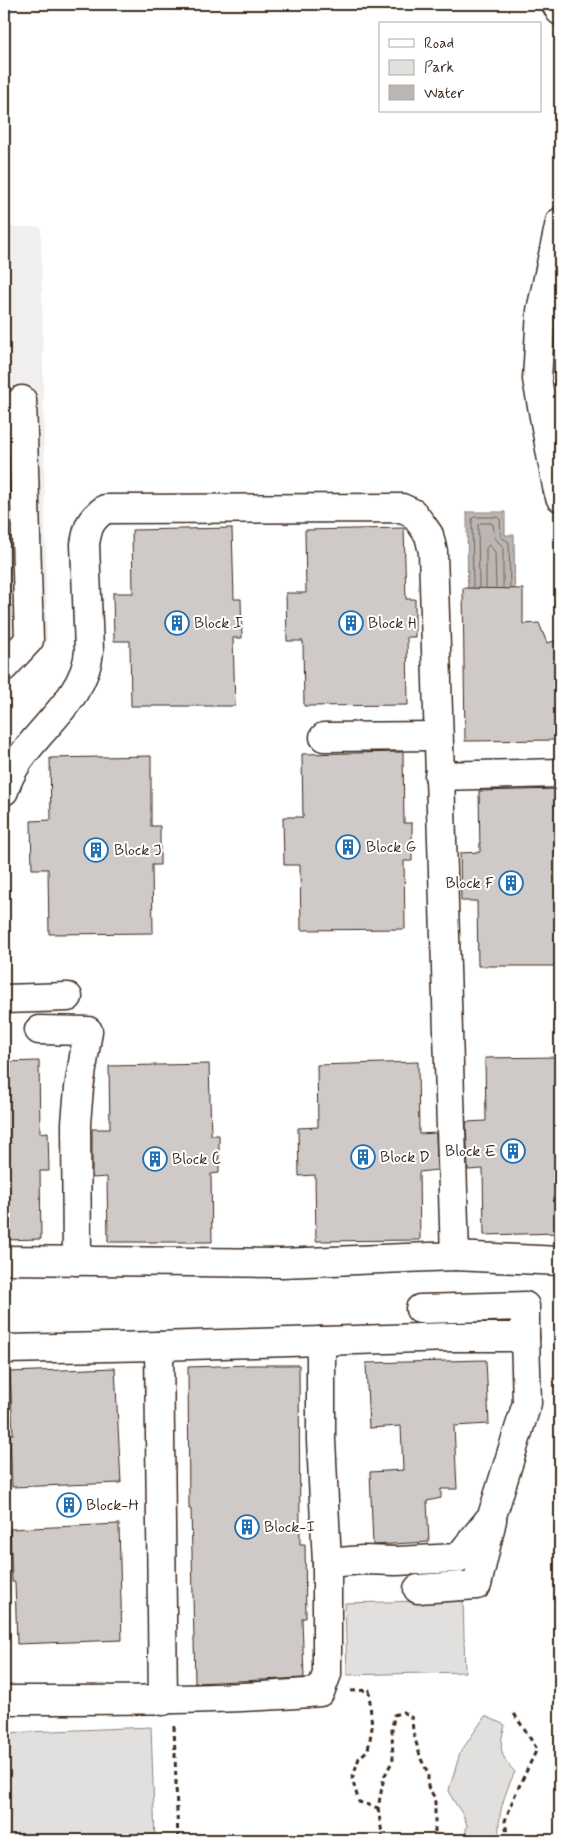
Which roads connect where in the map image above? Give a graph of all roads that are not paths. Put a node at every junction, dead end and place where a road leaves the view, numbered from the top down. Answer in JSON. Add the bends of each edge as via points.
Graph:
{"nodes":[{"id":1,"x":556,"y":4,"type":"edge"},
{"id":2,"x":560,"y":11,"type":"edge"},
{"id":3,"x":560,"y":222,"type":"edge"},
{"id":4,"x":22,"y":400,"type":"dead end"},
{"id":5,"x":559,"y":487,"type":"edge"},
{"id":6,"x":4,"y":667,"type":"edge"},
{"id":7,"x":438,"y":736,"type":"junction"},
{"id":8,"x":324,"y":737,"type":"dead end"},
{"id":9,"x":560,"y":773,"type":"edge"},
{"id":10,"x":439,"y":776,"type":"junction"},
{"id":11,"x":4,"y":791,"type":"edge"},
{"id":12,"x":68,"y":998,"type":"dead end"},
{"id":13,"x":4,"y":999,"type":"edge"},
{"id":14,"x":39,"y":1030,"type":"dead end"},
{"id":15,"x":455,"y":1256,"type":"junction"},
{"id":16,"x":4,"y":1260,"type":"edge"},
{"id":17,"x":560,"y":1260,"type":"edge"},
{"id":18,"x":77,"y":1261,"type":"junction"},
{"id":19,"x":420,"y":1309,"type":"dead end"},
{"id":20,"x":525,"y":1337,"type":"junction"},
{"id":21,"x":321,"y":1341,"type":"junction"},
{"id":22,"x":159,"y":1346,"type":"junction"},
{"id":23,"x":4,"y":1349,"type":"edge"},
{"id":24,"x":492,"y":1516,"type":"junction"},
{"id":25,"x":327,"y":1563,"type":"junction"},
{"id":26,"x":418,"y":1589,"type":"dead end"},
{"id":27,"x":4,"y":1700,"type":"edge"},
{"id":28,"x":168,"y":1700,"type":"junction"}],
"edges":[{"from":1,"to":2,"type":"street"},
{"from":3,"to":5,"type":"street","via":[[541,311],[538,378]]},
{"from":4,"to":6,"type":"street","via":[[29,640]]},
{"from":7,"to":8,"type":"street"},
{"from":7,"to":10,"type":"street"},
{"from":7,"to":11,"type":"street","via":[[433,552],[429,535],[413,513],[402,508],[105,509],[93,517],[85,544],[88,664],[78,688],[17,763]]},
{"from":9,"to":10,"type":"street"},
{"from":10,"to":15,"type":"street"},
{"from":12,"to":13,"type":"street"},
{"from":14,"to":18,"type":"street","via":[[88,1031],[76,1123]]},
{"from":15,"to":17,"type":"street"},
{"from":15,"to":18,"type":"street","via":[[282,1263]]},
{"from":16,"to":18,"type":"street"},
{"from":19,"to":20,"type":"street","via":[[525,1306]]},
{"from":20,"to":21,"type":"street"},
{"from":20,"to":24,"type":"street","via":[[527,1403]]},
{"from":21,"to":22,"type":"street"},
{"from":21,"to":25,"type":"street","via":[[321,1440]]},
{"from":22,"to":23,"type":"street"},
{"from":22,"to":28,"type":"street"},
{"from":24,"to":25,"type":"street","via":[[458,1558]]},
{"from":24,"to":26,"type":"street","via":[[478,1585]]},
{"from":25,"to":28,"type":"street","via":[[327,1674],[320,1692]]},
{"from":27,"to":28,"type":"street"}]}
